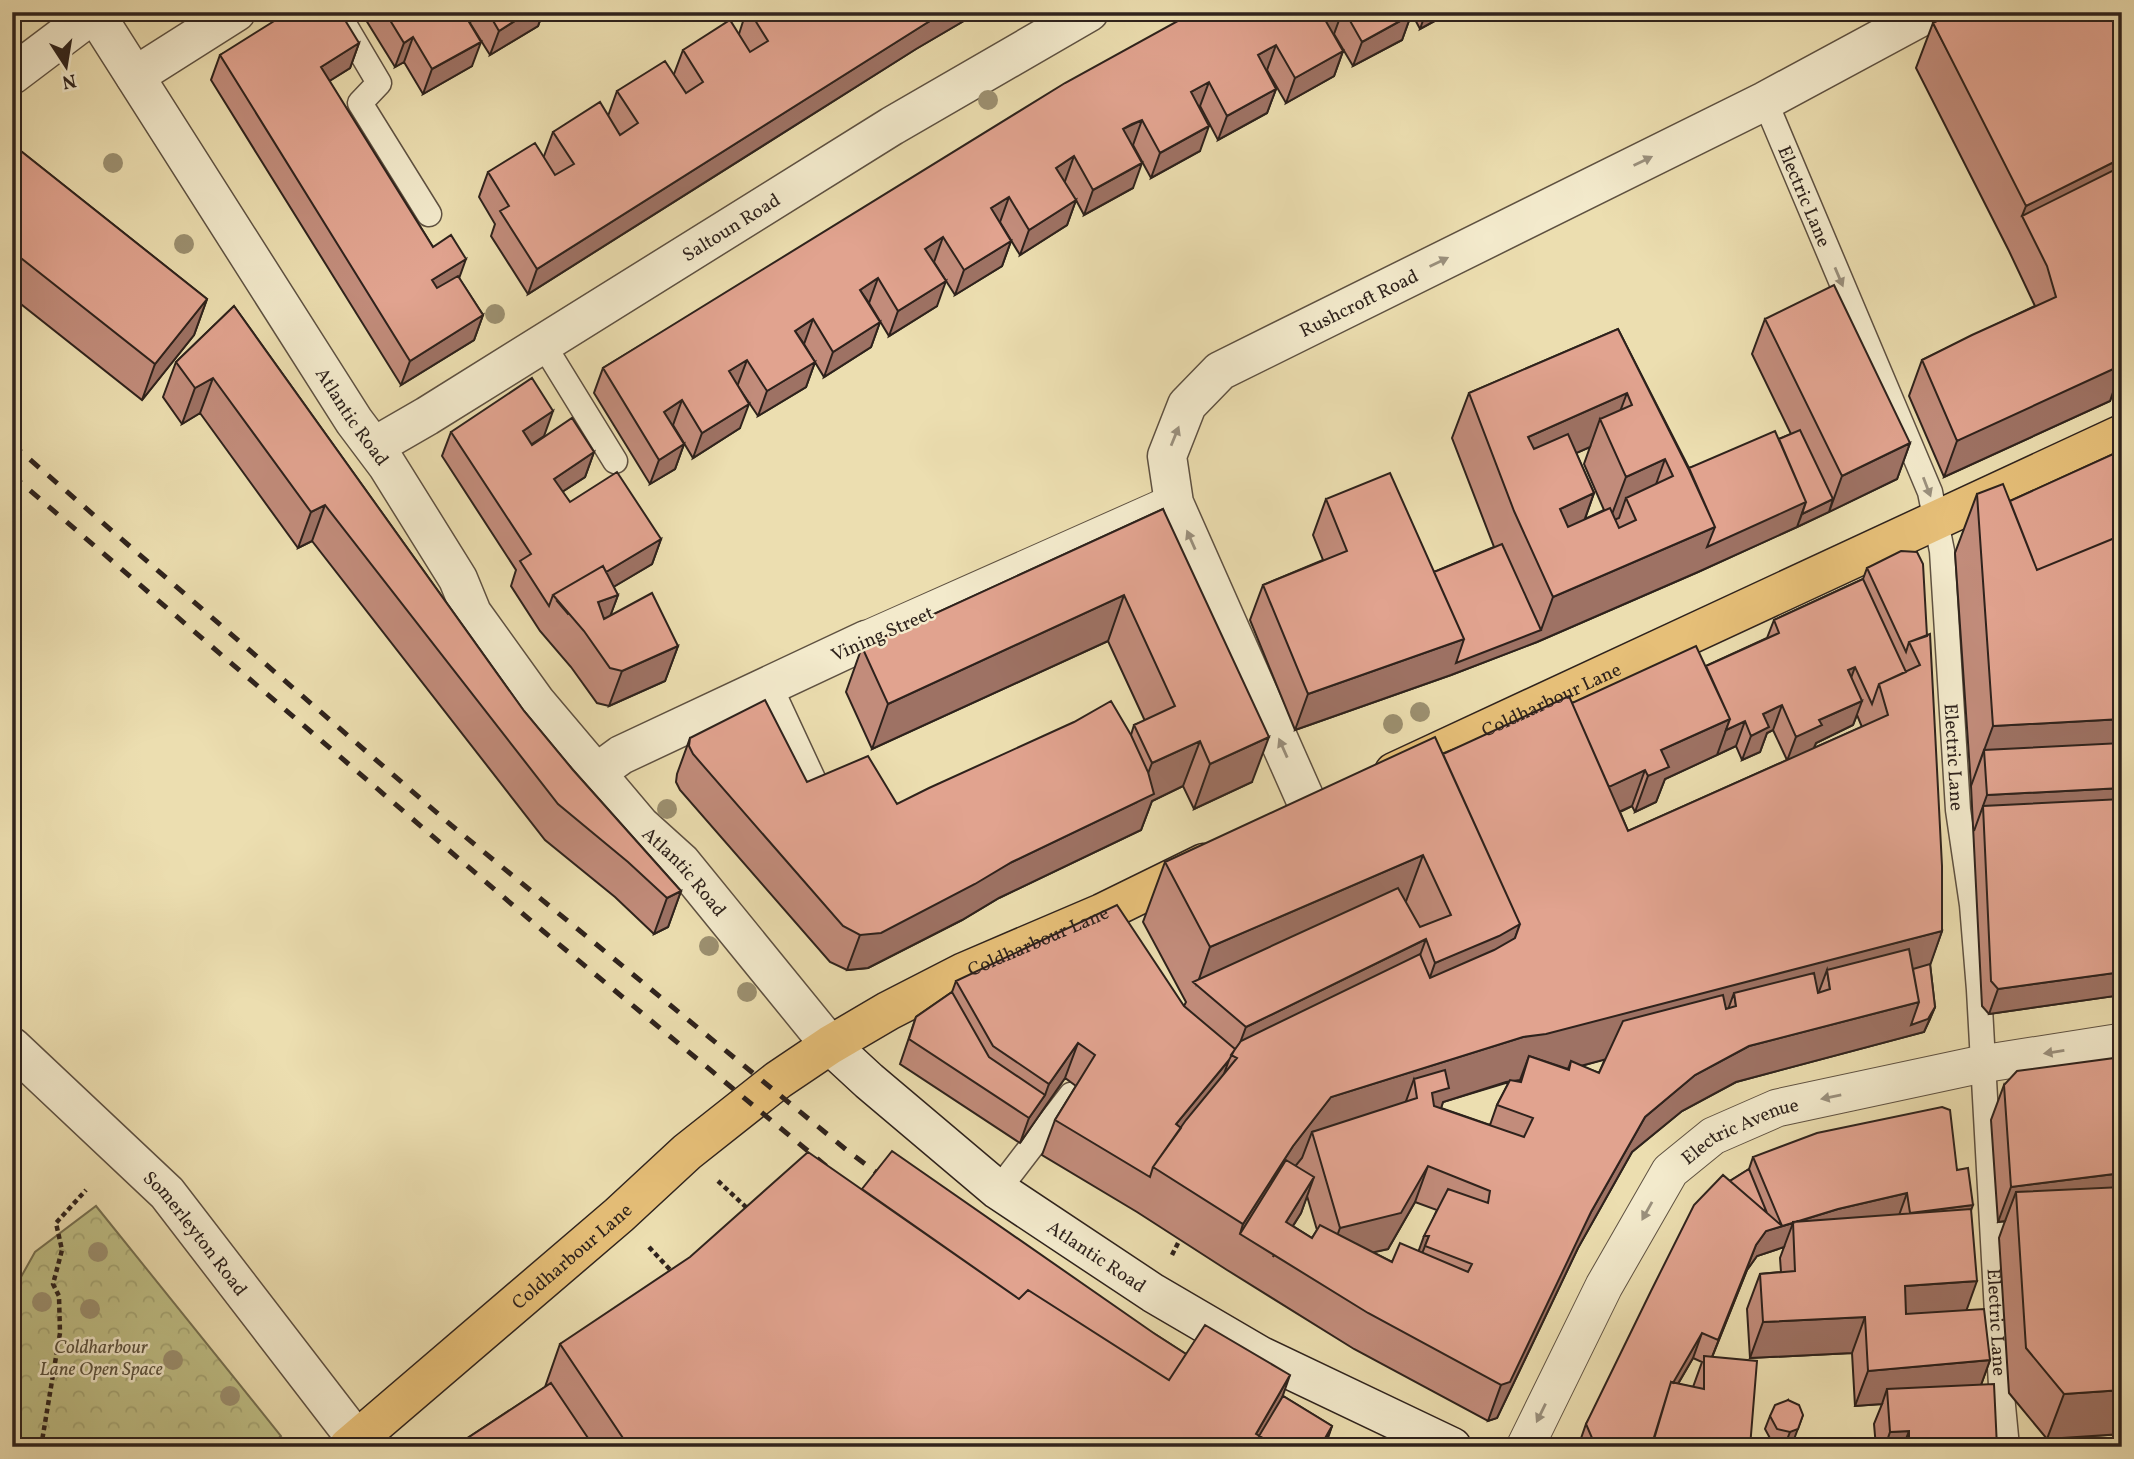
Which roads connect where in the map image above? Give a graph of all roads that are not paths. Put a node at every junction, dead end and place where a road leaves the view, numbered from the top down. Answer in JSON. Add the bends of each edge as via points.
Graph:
{"nodes":[{"id":1,"x":236,"y":12,"type":"edge"},
{"id":2,"x":337,"y":12,"type":"edge"},
{"id":3,"x":1089,"y":12,"type":"edge"},
{"id":4,"x":1930,"y":12,"type":"edge"},
{"id":5,"x":94,"y":13,"type":"edge"},
{"id":6,"x":12,"y":75,"type":"edge"},
{"id":7,"x":135,"y":76,"type":"junction"},
{"id":8,"x":1765,"y":101,"type":"junction"},
{"id":9,"x":429,"y":214,"type":"dead end"},
{"id":10,"x":542,"y":344,"type":"junction"},
{"id":11,"x":2122,"y":433,"type":"edge"},
{"id":12,"x":374,"y":446,"type":"junction"},
{"id":13,"x":615,"y":461,"type":"dead end"},
{"id":14,"x":1174,"y":503,"type":"junction"},
{"id":15,"x":1935,"y":520,"type":"junction"},
{"id":16,"x":866,"y":640,"type":"joint"},
{"id":17,"x":769,"y":684,"type":"junction"},
{"id":18,"x":595,"y":774,"type":"junction"},
{"id":19,"x":815,"y":783,"type":"edge"},
{"id":20,"x":1335,"y":799,"type":"junction"},
{"id":21,"x":1274,"y":828,"type":"edge"},
{"id":22,"x":1237,"y":846,"type":"edge"},
{"id":23,"x":2122,"y":1042,"type":"edge"},
{"id":24,"x":830,"y":1045,"type":"junction"},
{"id":25,"x":12,"y":1047,"type":"edge"},
{"id":26,"x":1982,"y":1064,"type":"junction"},
{"id":27,"x":1071,"y":1095,"type":"edge"},
{"id":28,"x":998,"y":1189,"type":"junction"},
{"id":29,"x":353,"y":1443,"type":"edge"},
{"id":30,"x":1452,"y":1447,"type":"edge"},
{"id":31,"x":1525,"y":1447,"type":"edge"},
{"id":32,"x":2007,"y":1447,"type":"edge"}],
"edges":[{"from":1,"to":7,"type":"street"},
{"from":2,"to":9,"type":"lane","via":[[379,83],[360,103]]},
{"from":3,"to":10,"type":"street","name":"Saltoun Road","via":[[892,126]]},
{"from":4,"to":8,"type":"street","name":"Rushcroft Road"},
{"from":5,"to":6,"type":"street"},
{"from":5,"to":7,"type":"street","name":"Atlantic Road"},
{"from":7,"to":12,"type":"street","name":"Atlantic Road"},
{"from":14,"to":8,"type":"street","name":"Rushcroft Road","one_way":true,"via":[[1167,456],[1188,405],[1220,371]]},
{"from":8,"to":15,"type":"lane","name":"Electric Lane","one_way":true,"via":[[1930,492]]},
{"from":10,"to":12,"type":"street","name":"Saltoun Road"},
{"from":10,"to":13,"type":"lane"},
{"from":11,"to":15,"type":"main road","name":"Coldharbour Lane"},
{"from":12,"to":18,"type":"street","name":"Atlantic Road","via":[[458,579],[472,613]]},
{"from":14,"to":16,"type":"street","name":"Vining Street"},
{"from":20,"to":14,"type":"street","name":"Rushcroft Road","one_way":true},
{"from":15,"to":20,"type":"main road","name":"Coldharbour Lane"},
{"from":15,"to":26,"type":"lane","name":"Electric Lane","via":[[1942,551],[1958,810],[1972,905]]},
{"from":16,"to":17,"type":"street","name":"Vining Street"},
{"from":17,"to":18,"type":"street","name":"Vining Street","via":[[621,755]]},
{"from":17,"to":19,"type":"lane"},
{"from":18,"to":24,"type":"street","name":"Atlantic Road","via":[[681,862]]},
{"from":20,"to":21,"type":"main road","name":"Coldharbour Lane"},
{"from":22,"to":24,"type":"main road","name":"Coldharbour Lane","via":[[1116,921],[964,972]]},
{"from":23,"to":26,"type":"street","name":"Electric Avenue","one_way":true},
{"from":24,"to":28,"type":"street","name":"Atlantic Road"},
{"from":24,"to":29,"type":"main road","name":"Coldharbour Lane","via":[[687,1152]]},
{"from":25,"to":29,"type":"street","name":"Somerleyton Road","via":[[167,1193]]},
{"from":26,"to":31,"type":"street","name":"Electric Avenue","one_way":true,"via":[[1777,1108],[1713,1136],[1670,1171],[1604,1286]]},
{"from":26,"to":32,"type":"lane","name":"Electric Lane"},
{"from":27,"to":28,"type":"lane"},
{"from":28,"to":30,"type":"street","name":"Atlantic Road","via":[[1153,1293],[1259,1355]]}]}
